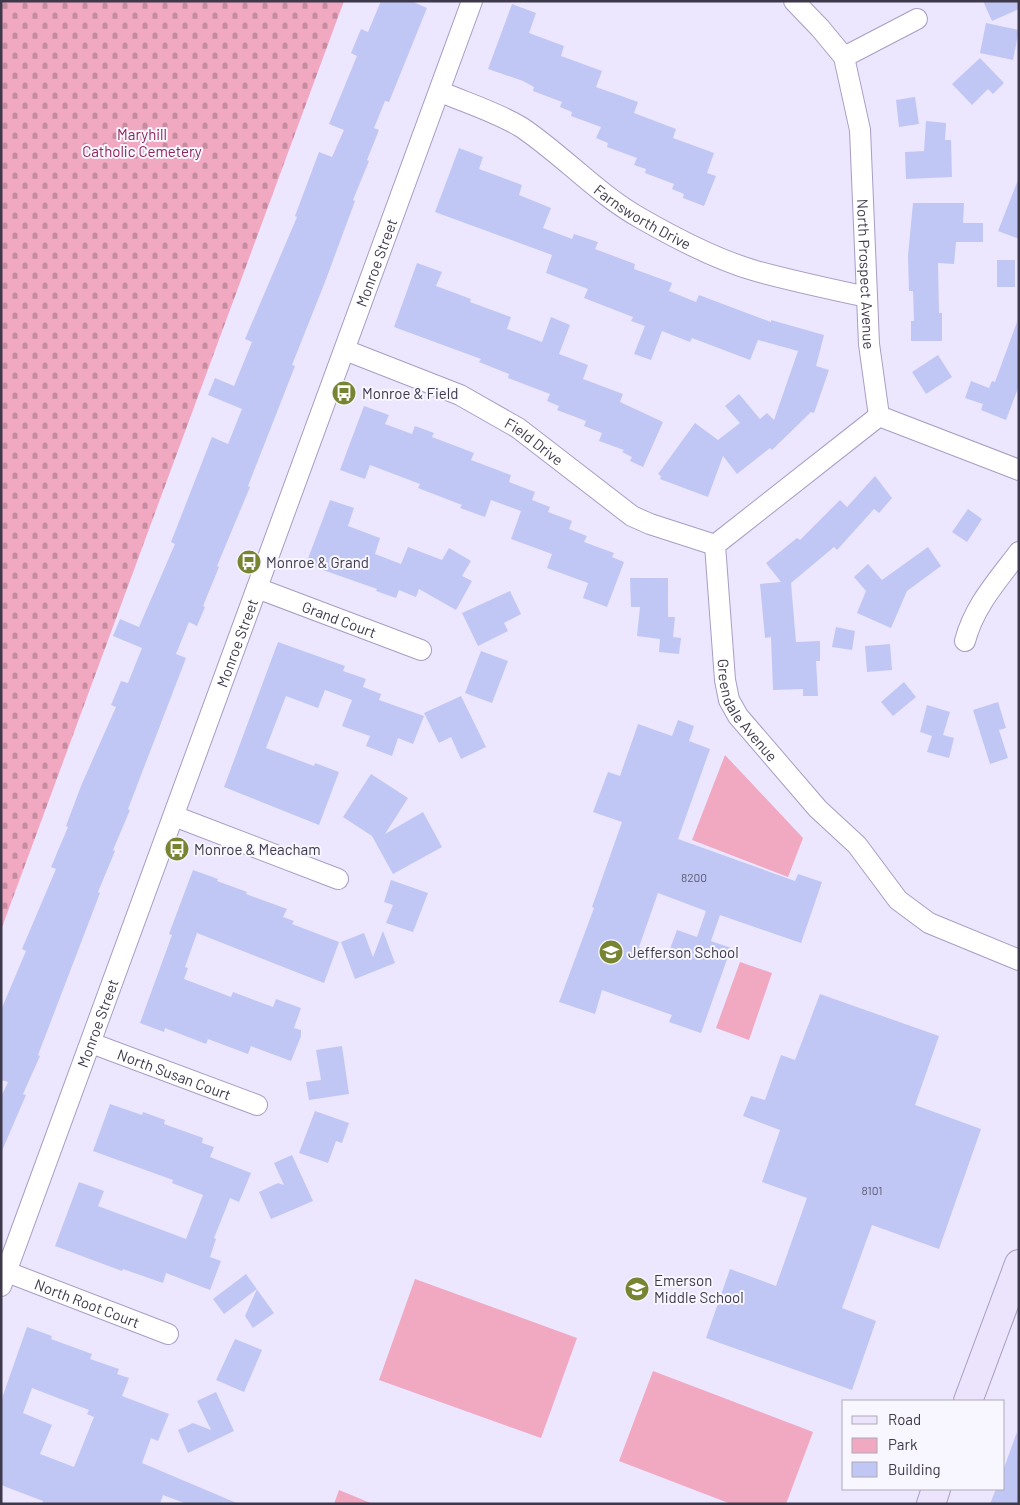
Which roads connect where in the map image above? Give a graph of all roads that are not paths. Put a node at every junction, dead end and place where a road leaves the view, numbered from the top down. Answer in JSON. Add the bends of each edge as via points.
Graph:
{"nodes":[{"id":1,"x":472,"y":1,"type":"edge"},
{"id":2,"x":794,"y":1,"type":"edge"},
{"id":3,"x":917,"y":19,"type":"dead end"},
{"id":4,"x":844,"y":58,"type":"junction"},
{"id":5,"x":441,"y":92,"type":"junction"},
{"id":6,"x":867,"y":298,"type":"junction"},
{"id":7,"x":345,"y":350,"type":"junction"},
{"id":8,"x":879,"y":416,"type":"junction"},
{"id":9,"x":1019,"y":470,"type":"edge"},
{"id":10,"x":715,"y":545,"type":"junction"},
{"id":11,"x":1019,"y":552,"type":"edge"},
{"id":12,"x":257,"y":588,"type":"junction"},
{"id":13,"x":965,"y":641,"type":"dead end"},
{"id":14,"x":421,"y":650,"type":"dead end"},
{"id":15,"x":174,"y":816,"type":"junction"},
{"id":16,"x":338,"y":879,"type":"dead end"},
{"id":17,"x":1019,"y":960,"type":"edge"},
{"id":18,"x":91,"y":1043,"type":"junction"},
{"id":19,"x":258,"y":1105,"type":"dead end"},
{"id":20,"x":1019,"y":1264,"type":"edge"},
{"id":21,"x":4,"y":1279,"type":"edge"},
{"id":22,"x":168,"y":1334,"type":"dead end"},
{"id":23,"x":968,"y":1400,"type":"edge"},
{"id":24,"x":936,"y":1490,"type":"edge"},
{"id":25,"x":931,"y":1504,"type":"edge"}],
"edges":[{"from":1,"to":5,"type":"street","name":"Monroe Street"},
{"from":2,"to":4,"type":"street","name":"North Prospect Avenue"},
{"from":3,"to":4,"type":"street"},
{"from":4,"to":6,"type":"street","name":"North Prospect Avenue","via":[[860,130]]},
{"from":5,"to":6,"type":"street","name":"Farnsworth Drive","via":[[523,128],[610,198],[641,219],[679,238],[754,270]]},
{"from":5,"to":7,"type":"street","name":"Monroe Street"},
{"from":6,"to":8,"type":"street","name":"North Prospect Avenue","via":[[869,344]]},
{"from":7,"to":10,"type":"street","name":"Field Drive","via":[[460,395],[518,428],[632,516]]},
{"from":7,"to":12,"type":"street","name":"Monroe Street"},
{"from":8,"to":9,"type":"street"},
{"from":8,"to":10,"type":"street"},
{"from":10,"to":17,"type":"street","name":"Greendale Avenue","via":[[725,680],[738,716],[818,809],[857,845],[898,900],[912,913],[929,924]]},
{"from":11,"to":13,"type":"street","via":[[978,608]]},
{"from":12,"to":14,"type":"street","name":"Grand Court"},
{"from":12,"to":15,"type":"street","name":"Monroe Street"},
{"from":15,"to":16,"type":"street"},
{"from":15,"to":18,"type":"street","name":"Monroe Street"},
{"from":18,"to":19,"type":"street","name":"North Susan Court"},
{"from":18,"to":21,"type":"street","name":"Monroe Street"},
{"from":20,"to":23,"type":"main road"},
{"from":21,"to":22,"type":"street","name":"North Root Court"},
{"from":24,"to":25,"type":"main road"}]}
